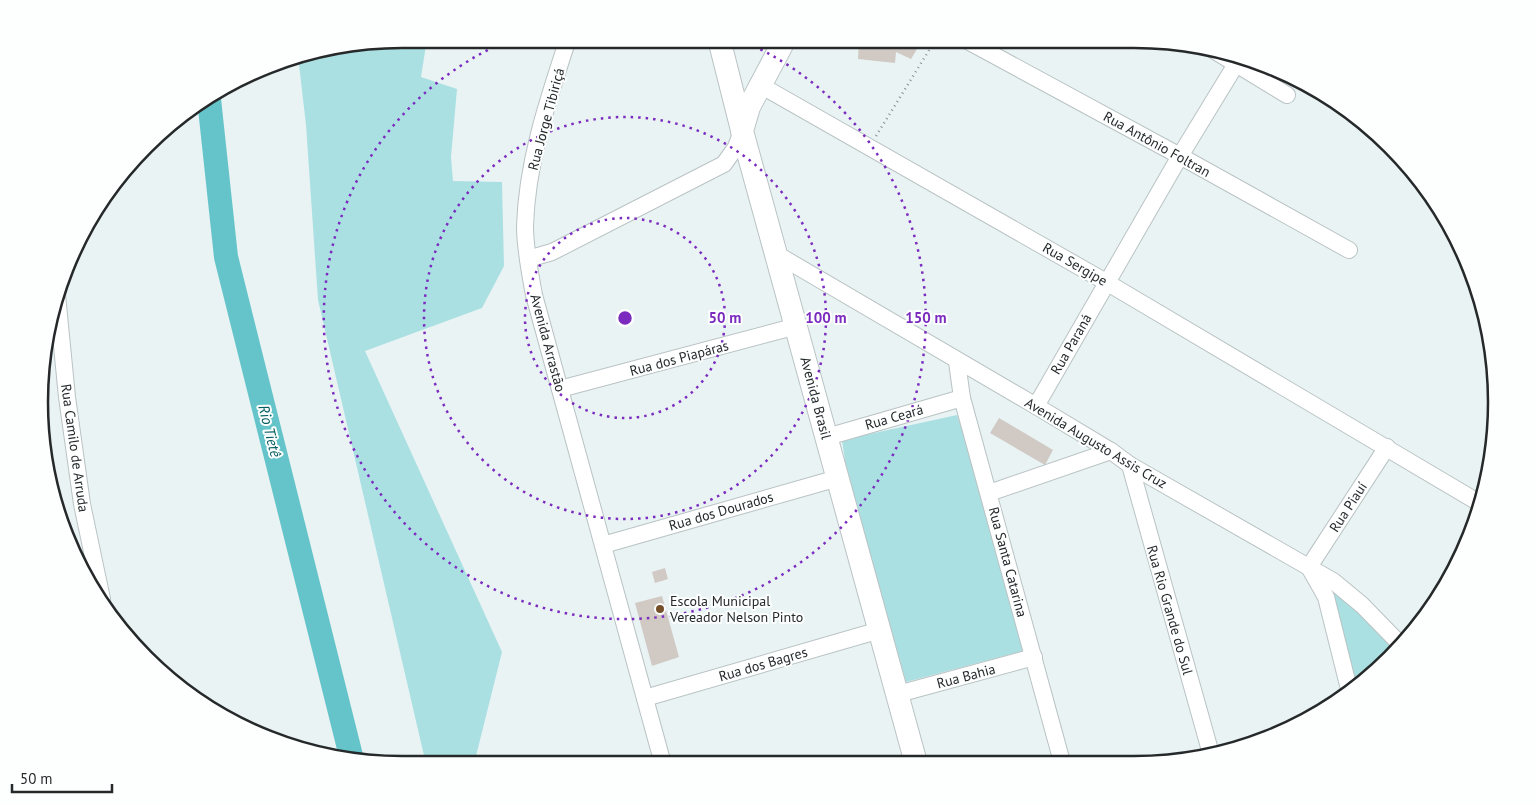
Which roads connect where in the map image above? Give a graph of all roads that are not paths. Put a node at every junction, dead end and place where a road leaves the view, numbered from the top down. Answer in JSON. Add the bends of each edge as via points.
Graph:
{"nodes":[{"id":1,"x":565,"y":48,"type":"edge"},
{"id":2,"x":721,"y":48,"type":"edge"},
{"id":3,"x":780,"y":48,"type":"edge"},
{"id":4,"x":981,"y":48,"type":"edge"},
{"id":5,"x":1236,"y":63,"type":"edge"},
{"id":6,"x":1246,"y":66,"type":"edge"},
{"id":7,"x":760,"y":85,"type":"junction"},
{"id":8,"x":1287,"y":95,"type":"dead end"},
{"id":9,"x":742,"y":131,"type":"junction"},
{"id":10,"x":1180,"y":156,"type":"junction"},
{"id":11,"x":1349,"y":250,"type":"dead end"},
{"id":12,"x":778,"y":256,"type":"junction"},
{"id":13,"x":528,"y":259,"type":"junction"},
{"id":14,"x":1106,"y":282,"type":"junction"},
{"id":15,"x":59,"y":315,"type":"edge"},
{"id":16,"x":797,"y":326,"type":"junction"},
{"id":17,"x":957,"y":362,"type":"junction"},
{"id":18,"x":560,"y":389,"type":"junction"},
{"id":19,"x":962,"y":398,"type":"junction"},
{"id":20,"x":1036,"y":406,"type":"junction"},
{"id":21,"x":827,"y":437,"type":"junction"},
{"id":22,"x":1387,"y":447,"type":"junction"},
{"id":23,"x":1111,"y":451,"type":"junction"},
{"id":24,"x":1130,"y":465,"type":"junction"},
{"id":25,"x":838,"y":478,"type":"junction"},
{"id":26,"x":1455,"y":489,"type":"junction"},
{"id":27,"x":989,"y":493,"type":"junction"},
{"id":28,"x":1473,"y":500,"type":"edge"},
{"id":29,"x":1471,"y":508,"type":"edge"},
{"id":30,"x":603,"y":545,"type":"junction"},
{"id":31,"x":1309,"y":567,"type":"junction"},
{"id":32,"x":99,"y":586,"type":"edge"},
{"id":33,"x":880,"y":630,"type":"junction"},
{"id":34,"x":1396,"y":640,"type":"edge"},
{"id":35,"x":1034,"y":657,"type":"junction"},
{"id":36,"x":1348,"y":684,"type":"edge"},
{"id":37,"x":898,"y":694,"type":"junction"},
{"id":38,"x":645,"y":698,"type":"junction"},
{"id":39,"x":1209,"y":748,"type":"edge"},
{"id":40,"x":661,"y":756,"type":"edge"},
{"id":41,"x":914,"y":756,"type":"edge"},
{"id":42,"x":1060,"y":756,"type":"edge"}],
"edges":[{"from":1,"to":13,"type":"street","name":"Rua Jorge Tibiriçá","via":[[535,148],[525,228]]},
{"from":2,"to":9,"type":"street"},
{"from":3,"to":7,"type":"street"},
{"from":4,"to":10,"type":"street","name":"Rua Antônio Foltran"},
{"from":5,"to":10,"type":"street","name":"Rua Paraná"},
{"from":6,"to":8,"type":"street"},
{"from":7,"to":9,"type":"street"},
{"from":7,"to":14,"type":"street","name":"Rua Sergipe"},
{"from":9,"to":12,"type":"street","name":"Avenida Brasil"},
{"from":9,"to":13,"type":"street","via":[[724,164],[552,252]]},
{"from":10,"to":11,"type":"street","name":"Rua Antônio Foltran"},
{"from":10,"to":14,"type":"street","name":"Rua Paraná"},
{"from":12,"to":16,"type":"street","name":"Avenida Brasil"},
{"from":12,"to":17,"type":"street","name":"Avenida Augusto Assis Cruz"},
{"from":13,"to":18,"type":"street","name":"Avenida Arrastão","via":[[534,295]]},
{"from":14,"to":20,"type":"street","name":"Rua Paraná"},
{"from":14,"to":22,"type":"street","name":"Rua Sergipe"},
{"from":15,"to":32,"type":"street","name":"Rua Camilo de Arruda","via":[[66,397],[82,504]]},
{"from":16,"to":18,"type":"street","name":"Rua dos Piapáras"},
{"from":16,"to":21,"type":"street","name":"Avenida Brasil"},
{"from":17,"to":19,"type":"street","name":"Rua Santa Catarina"},
{"from":17,"to":20,"type":"street","name":"Avenida Augusto Assis Cruz"},
{"from":18,"to":30,"type":"street","name":"Avenida Arrastão"},
{"from":19,"to":21,"type":"street","name":"Rua Ceará"},
{"from":19,"to":27,"type":"street","name":"Rua Santa Catarina"},
{"from":20,"to":23,"type":"street","name":"Avenida Augusto Assis Cruz"},
{"from":21,"to":25,"type":"street","name":"Avenida Brasil"},
{"from":22,"to":26,"type":"street","name":"Rua Sergipe"},
{"from":22,"to":31,"type":"street","name":"Rua Piauí"},
{"from":23,"to":24,"type":"street","name":"Avenida Augusto Assis Cruz"},
{"from":23,"to":27,"type":"street"},
{"from":24,"to":31,"type":"street","name":"Avenida Augusto Assis Cruz"},
{"from":24,"to":39,"type":"street","name":"Rua Rio Grande do Sul"},
{"from":25,"to":30,"type":"street","name":"Rua dos Dourados"},
{"from":25,"to":33,"type":"street","name":"Avenida Brasil"},
{"from":26,"to":28,"type":"street","name":"Rua Sergipe"},
{"from":26,"to":29,"type":"street"},
{"from":27,"to":35,"type":"street","name":"Rua Santa Catarina"},
{"from":30,"to":38,"type":"street","name":"Avenida Arrastão"},
{"from":31,"to":34,"type":"street","name":"Avenida Augusto Assis Cruz","via":[[1346,591]]},
{"from":31,"to":36,"type":"street","via":[[1326,597]]},
{"from":33,"to":37,"type":"street","name":"Avenida Brasil"},
{"from":33,"to":38,"type":"street","name":"Rua dos Bagres"},
{"from":35,"to":37,"type":"street","name":"Rua Bahia"},
{"from":35,"to":42,"type":"street","name":"Rua Santa Catarina"},
{"from":37,"to":41,"type":"street","name":"Avenida Brasil"},
{"from":38,"to":40,"type":"street","name":"Avenida Arrastão"}]}
